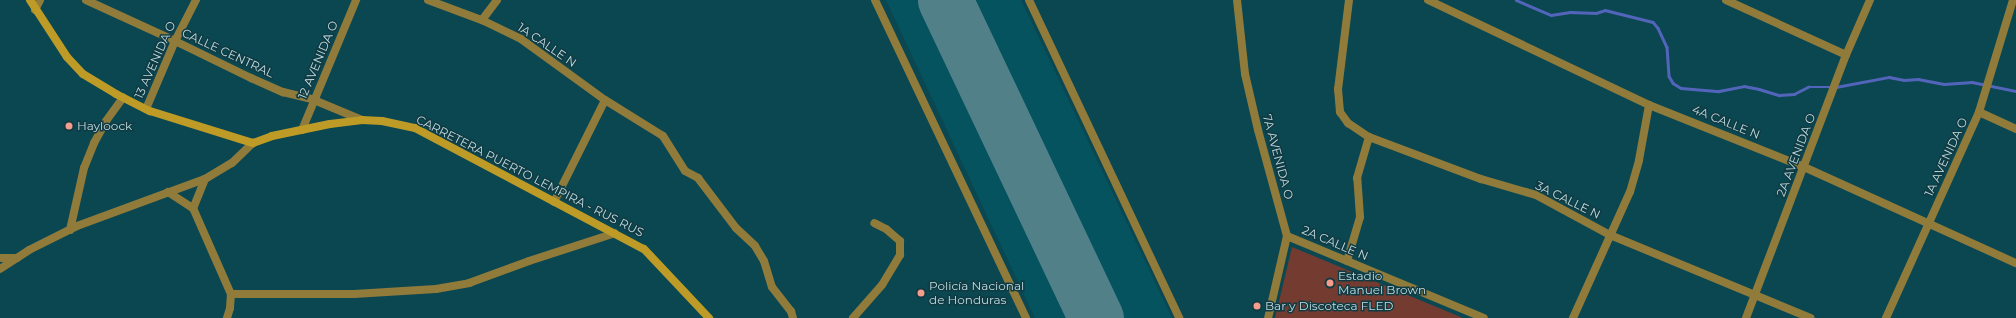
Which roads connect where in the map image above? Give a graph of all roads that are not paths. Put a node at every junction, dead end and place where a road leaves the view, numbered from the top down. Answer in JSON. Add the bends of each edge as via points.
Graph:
{"nodes":[{"id":1,"x":30,"y":0,"type":"edge"},
{"id":2,"x":40,"y":0,"type":"edge"},
{"id":3,"x":86,"y":0,"type":"edge"},
{"id":4,"x":196,"y":0,"type":"edge"},
{"id":5,"x":356,"y":0,"type":"edge"},
{"id":6,"x":428,"y":0,"type":"edge"},
{"id":7,"x":497,"y":0,"type":"edge"},
{"id":8,"x":875,"y":0,"type":"edge"},
{"id":9,"x":1029,"y":0,"type":"edge"},
{"id":10,"x":1237,"y":0,"type":"edge"},
{"id":11,"x":1349,"y":0,"type":"edge"},
{"id":12,"x":1428,"y":0,"type":"edge"},
{"id":13,"x":1726,"y":0,"type":"edge"},
{"id":14,"x":1870,"y":0,"type":"edge"},
{"id":15,"x":2013,"y":0,"type":"edge"},
{"id":16,"x":1443,"y":3,"type":"edge"},
{"id":17,"x":35,"y":10,"type":"junction"},
{"id":18,"x":482,"y":20,"type":"junction"},
{"id":19,"x":175,"y":41,"type":"junction"},
{"id":20,"x":1846,"y":55,"type":"junction"},
{"id":21,"x":123,"y":98,"type":"junction"},
{"id":22,"x":314,"y":100,"type":"junction"},
{"id":23,"x":605,"y":100,"type":"junction"},
{"id":24,"x":1649,"y":105,"type":"junction"},
{"id":25,"x":146,"y":109,"type":"junction"},
{"id":26,"x":1979,"y":112,"type":"junction"},
{"id":27,"x":362,"y":120,"type":"junction"},
{"id":28,"x":2016,"y":129,"type":"edge"},
{"id":29,"x":302,"y":130,"type":"junction"},
{"id":30,"x":1369,"y":137,"type":"junction"},
{"id":31,"x":254,"y":143,"type":"junction"},
{"id":32,"x":1804,"y":166,"type":"junction"},
{"id":33,"x":205,"y":179,"type":"junction"},
{"id":34,"x":168,"y":192,"type":"junction"},
{"id":35,"x":554,"y":202,"type":"junction"},
{"id":36,"x":193,"y":208,"type":"junction"},
{"id":37,"x":1929,"y":222,"type":"junction"},
{"id":38,"x":874,"y":223,"type":"dead end"},
{"id":39,"x":70,"y":230,"type":"junction"},
{"id":40,"x":615,"y":233,"type":"junction"},
{"id":41,"x":1610,"y":235,"type":"junction"},
{"id":42,"x":1287,"y":236,"type":"junction"},
{"id":43,"x":0,"y":258,"type":"edge"},
{"id":44,"x":17,"y":258,"type":"junction"},
{"id":45,"x":1348,"y":261,"type":"junction"},
{"id":46,"x":2016,"y":263,"type":"edge"},
{"id":47,"x":0,"y":269,"type":"edge"},
{"id":48,"x":231,"y":294,"type":"junction"},
{"id":49,"x":1756,"y":295,"type":"junction"},
{"id":50,"x":230,"y":308,"type":"junction"},
{"id":51,"x":227,"y":318,"type":"edge"},
{"id":52,"x":233,"y":318,"type":"edge"},
{"id":53,"x":709,"y":318,"type":"edge"},
{"id":54,"x":793,"y":318,"type":"edge"},
{"id":55,"x":853,"y":318,"type":"edge"},
{"id":56,"x":1026,"y":318,"type":"edge"},
{"id":57,"x":1179,"y":318,"type":"edge"},
{"id":58,"x":1268,"y":318,"type":"edge"},
{"id":59,"x":1484,"y":318,"type":"edge"},
{"id":60,"x":1573,"y":318,"type":"edge"},
{"id":61,"x":1746,"y":318,"type":"edge"},
{"id":62,"x":1810,"y":318,"type":"edge"},
{"id":63,"x":1886,"y":318,"type":"edge"}],
"edges":[{"from":1,"to":17,"type":"street"},
{"from":2,"to":17,"type":"street"},
{"from":3,"to":19,"type":"street","name":"CALLE CENTRAL"},
{"from":4,"to":19,"type":"street","name":"13 AVENIDA O"},
{"from":5,"to":22,"type":"street","name":"12 AVENIDA O"},
{"from":6,"to":18,"type":"street","name":"1A CALLE N"},
{"from":7,"to":18,"type":"street"},
{"from":8,"to":56,"type":"street"},
{"from":9,"to":57,"type":"street"},
{"from":10,"to":42,"type":"street","name":"7A AVENIDA O","via":[[1245,74]]},
{"from":11,"to":30,"type":"street","name":"3A CALLE N","via":[[1338,89],[1340,112],[1348,123]]},
{"from":12,"to":16,"type":"street","name":"4A CALLE N"},
{"from":13,"to":20,"type":"street"},
{"from":14,"to":20,"type":"street","name":"2A AVENIDA O"},
{"from":15,"to":26,"type":"street","name":"1A AVENIDA O"},
{"from":16,"to":24,"type":"street","name":"4A CALLE N"},
{"from":17,"to":21,"type":"street","via":[[50,28],[67,57],[83,74]]},
{"from":18,"to":23,"type":"street","name":"1A CALLE N","via":[[521,39]]},
{"from":19,"to":22,"type":"street","name":"CALLE CENTRAL","via":[[283,92]]},
{"from":19,"to":25,"type":"street","name":"13 AVENIDA O"},
{"from":20,"to":32,"type":"street","name":"2A AVENIDA O"},
{"from":21,"to":25,"type":"street"},
{"from":21,"to":39,"type":"street","via":[[106,121],[91,149],[78,190]]},
{"from":22,"to":27,"type":"street","name":"CALLE CENTRAL"},
{"from":22,"to":29,"type":"street","name":"12 AVENIDA O"},
{"from":23,"to":35,"type":"street"},
{"from":23,"to":54,"type":"street","name":"1A CALLE N","via":[[663,136],[686,171],[698,178],[736,228],[755,246],[764,261],[772,287],[791,311]]},
{"from":24,"to":32,"type":"street","name":"4A CALLE N"},
{"from":24,"to":41,"type":"street","via":[[1630,192]]},
{"from":25,"to":31,"type":"street"},
{"from":26,"to":28,"type":"street"},
{"from":26,"to":37,"type":"street","name":"1A AVENIDA O"},
{"from":27,"to":29,"type":"street","name":"CARRETERA PUERTO LEMPIRA - RUS RUS"},
{"from":27,"to":35,"type":"street","name":"CARRETERA PUERTO LEMPIRA - RUS RUS","via":[[415,128]]},
{"from":29,"to":31,"type":"street","name":"CARRETERA PUERTO LEMPIRA - RUS RUS","via":[[272,136]]},
{"from":30,"to":41,"type":"street","name":"3A CALLE N","via":[[1481,179],[1536,195]]},
{"from":30,"to":45,"type":"street","via":[[1357,178],[1360,216]]},
{"from":31,"to":33,"type":"street","via":[[232,163]]},
{"from":32,"to":37,"type":"street","name":"4A CALLE N"},
{"from":32,"to":49,"type":"street","name":"2A AVENIDA O"},
{"from":33,"to":34,"type":"street"},
{"from":33,"to":36,"type":"street"},
{"from":34,"to":36,"type":"street"},
{"from":34,"to":39,"type":"street"},
{"from":35,"to":40,"type":"street","name":"CARRETERA PUERTO LEMPIRA - RUS RUS"},
{"from":36,"to":48,"type":"street"},
{"from":37,"to":46,"type":"street","name":"4A CALLE N"},
{"from":37,"to":63,"type":"street","name":"1A AVENIDA O"},
{"from":38,"to":55,"type":"street","via":[[900,241],[900,256],[882,285]]},
{"from":39,"to":44,"type":"street"},
{"from":40,"to":48,"type":"street","via":[[469,284],[436,290],[354,294]]},
{"from":40,"to":53,"type":"street","name":"CARRETERA PUERTO LEMPIRA - RUS RUS","via":[[644,249]]},
{"from":41,"to":49,"type":"street","name":"3A CALLE N"},
{"from":41,"to":60,"type":"street"},
{"from":42,"to":45,"type":"street","name":"2A CALLE N"},
{"from":42,"to":58,"type":"street","name":"7A AVENIDA O"},
{"from":43,"to":44,"type":"street"},
{"from":44,"to":47,"type":"street"},
{"from":45,"to":59,"type":"street","name":"2A CALLE N"},
{"from":48,"to":50,"type":"street"},
{"from":49,"to":61,"type":"street","name":"2A AVENIDA O"},
{"from":49,"to":62,"type":"street","name":"3A CALLE N"},
{"from":50,"to":51,"type":"street"},
{"from":50,"to":52,"type":"street"}]}
